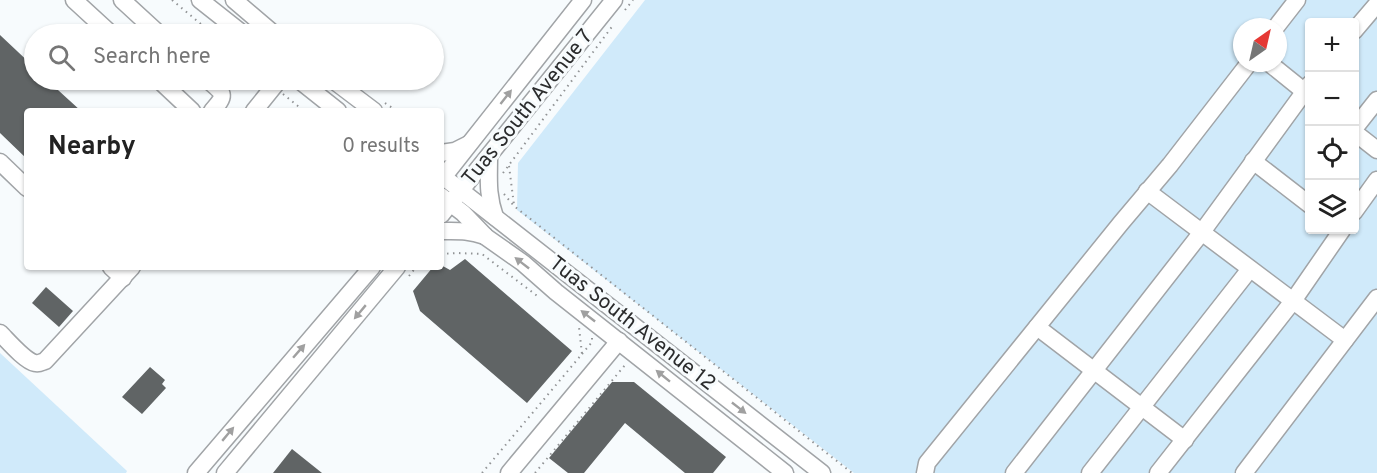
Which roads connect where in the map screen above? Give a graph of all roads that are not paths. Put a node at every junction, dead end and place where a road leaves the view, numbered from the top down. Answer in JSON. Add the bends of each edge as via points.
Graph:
{"nodes":[{"id":1,"x":74,"y":0,"type":"edge"},
{"id":2,"x":122,"y":0,"type":"edge"},
{"id":3,"x":200,"y":0,"type":"edge"},
{"id":4,"x":234,"y":0,"type":"edge"},
{"id":5,"x":584,"y":0,"type":"edge"},
{"id":6,"x":1297,"y":0,"type":"edge"},
{"id":7,"x":1377,"y":4,"type":"edge"},
{"id":8,"x":620,"y":5,"type":"edge"},
{"id":9,"x":1283,"y":18,"type":"edge"},
{"id":10,"x":146,"y":22,"type":"edge"},
{"id":11,"x":100,"y":24,"type":"edge"},
{"id":12,"x":230,"y":24,"type":"edge"},
{"id":13,"x":262,"y":24,"type":"edge"},
{"id":14,"x":1359,"y":25,"type":"edge"},
{"id":15,"x":1242,"y":72,"type":"edge"},
{"id":16,"x":1282,"y":72,"type":"edge"},
{"id":17,"x":1305,"y":88,"type":"edge"},
{"id":18,"x":170,"y":90,"type":"edge"},
{"id":19,"x":220,"y":90,"type":"edge"},
{"id":20,"x":271,"y":90,"type":"edge"},
{"id":21,"x":312,"y":90,"type":"edge"},
{"id":22,"x":346,"y":90,"type":"edge"},
{"id":23,"x":1305,"y":94,"type":"edge"},
{"id":24,"x":1377,"y":100,"type":"edge"},
{"id":25,"x":189,"y":108,"type":"edge"},
{"id":26,"x":215,"y":108,"type":"edge"},
{"id":27,"x":256,"y":108,"type":"edge"},
{"id":28,"x":334,"y":108,"type":"edge"},
{"id":29,"x":370,"y":108,"type":"edge"},
{"id":30,"x":1358,"y":126,"type":"edge"},
{"id":31,"x":1359,"y":135,"type":"edge"},
{"id":32,"x":470,"y":143,"type":"junction"},
{"id":33,"x":1377,"y":150,"type":"edge"},
{"id":34,"x":444,"y":153,"type":"edge"},
{"id":35,"x":489,"y":156,"type":"junction"},
{"id":36,"x":1253,"y":161,"type":"junction"},
{"id":37,"x":0,"y":162,"type":"edge"},
{"id":38,"x":444,"y":175,"type":"edge"},
{"id":39,"x":1377,"y":180,"type":"edge"},
{"id":40,"x":444,"y":184,"type":"edge"},
{"id":41,"x":24,"y":185,"type":"edge"},
{"id":42,"x":1147,"y":191,"type":"junction"},
{"id":43,"x":449,"y":201,"type":"edge"},
{"id":44,"x":1305,"y":201,"type":"edge"},
{"id":45,"x":1359,"y":205,"type":"edge"},
{"id":46,"x":495,"y":217,"type":"junction"},
{"id":47,"x":444,"y":231,"type":"edge"},
{"id":48,"x":1202,"y":232,"type":"junction"},
{"id":49,"x":1339,"y":234,"type":"edge"},
{"id":50,"x":486,"y":237,"type":"junction"},
{"id":51,"x":1250,"y":269,"type":"junction"},
{"id":52,"x":369,"y":270,"type":"edge"},
{"id":53,"x":394,"y":270,"type":"edge"},
{"id":54,"x":122,"y":271,"type":"edge"},
{"id":55,"x":1377,"y":298,"type":"edge"},
{"id":56,"x":1293,"y":301,"type":"junction"},
{"id":57,"x":1037,"y":327,"type":"junction"},
{"id":58,"x":0,"y":333,"type":"edge"},
{"id":59,"x":1345,"y":340,"type":"junction"},
{"id":60,"x":619,"y":341,"type":"junction"},
{"id":61,"x":1094,"y":371,"type":"junction"},
{"id":62,"x":1142,"y":407,"type":"junction"},
{"id":63,"x":1185,"y":440,"type":"junction"},
{"id":64,"x":196,"y":473,"type":"edge"},
{"id":65,"x":225,"y":473,"type":"edge"},
{"id":66,"x":508,"y":473,"type":"edge"},
{"id":67,"x":785,"y":473,"type":"edge"},
{"id":68,"x":822,"y":473,"type":"edge"},
{"id":69,"x":925,"y":473,"type":"edge"},
{"id":70,"x":1014,"y":473,"type":"edge"},
{"id":71,"x":1090,"y":473,"type":"edge"},
{"id":72,"x":1158,"y":473,"type":"edge"},
{"id":73,"x":1244,"y":473,"type":"edge"}],
"edges":[{"from":1,"to":11,"type":"street"},
{"from":2,"to":10,"type":"street"},
{"from":3,"to":12,"type":"street"},
{"from":4,"to":13,"type":"street"},
{"from":32,"to":5,"type":"street","name":"Tuas South Avenue 7","one_way":true},
{"from":6,"to":9,"type":"street"},
{"from":7,"to":14,"type":"street"},
{"from":8,"to":35,"type":"street","name":"Tuas South Avenue 7"},
{"from":15,"to":42,"type":"street"},
{"from":16,"to":17,"type":"street"},
{"from":18,"to":25,"type":"street"},
{"from":19,"to":26,"type":"street","via":[[221,101]]},
{"from":20,"to":27,"type":"street"},
{"from":21,"to":28,"type":"street"},
{"from":22,"to":29,"type":"street"},
{"from":23,"to":36,"type":"street"},
{"from":24,"to":30,"type":"street"},
{"from":31,"to":33,"type":"street"},
{"from":32,"to":34,"type":"street"},
{"from":32,"to":38,"type":"street","name":"Tuas South Avenue 7"},
{"from":35,"to":43,"type":"street","name":"Tuas South Avenue 7"},
{"from":35,"to":46,"type":"street","via":[[488,190]]},
{"from":36,"to":44,"type":"street"},
{"from":36,"to":48,"type":"street"},
{"from":37,"to":41,"type":"street"},
{"from":39,"to":45,"type":"street"},
{"from":40,"to":43,"type":"street","name":"Tuas South Avenue 12"},
{"from":42,"to":48,"type":"street"},
{"from":42,"to":57,"type":"street"},
{"from":43,"to":46,"type":"street","name":"Tuas South Avenue 12"},
{"from":43,"to":50,"type":"street","name":"Tuas South Avenue 12"},
{"from":46,"to":68,"type":"street","name":"Tuas South Avenue 12","one_way":true},
{"from":47,"to":50,"type":"street","via":[[472,231]]},
{"from":48,"to":51,"type":"street"},
{"from":48,"to":61,"type":"street"},
{"from":49,"to":56,"type":"street"},
{"from":60,"to":50,"type":"street","name":"Tuas South Avenue 12","one_way":true},
{"from":51,"to":56,"type":"street"},
{"from":51,"to":62,"type":"street"},
{"from":64,"to":52,"type":"street","one_way":true},
{"from":53,"to":65,"type":"street","one_way":true},
{"from":54,"to":58,"type":"street","via":[[45,361],[33,363]]},
{"from":55,"to":59,"type":"street"},
{"from":56,"to":59,"type":"street"},
{"from":56,"to":63,"type":"street"},
{"from":57,"to":61,"type":"street"},
{"from":57,"to":69,"type":"street","via":[[927,463]]},
{"from":59,"to":73,"type":"street"},
{"from":60,"to":66,"type":"street"},
{"from":67,"to":60,"type":"street","name":"Tuas South Avenue 12","one_way":true},
{"from":61,"to":62,"type":"street"},
{"from":61,"to":70,"type":"street"},
{"from":62,"to":63,"type":"street"},
{"from":62,"to":71,"type":"street"},
{"from":63,"to":72,"type":"street"}]}
